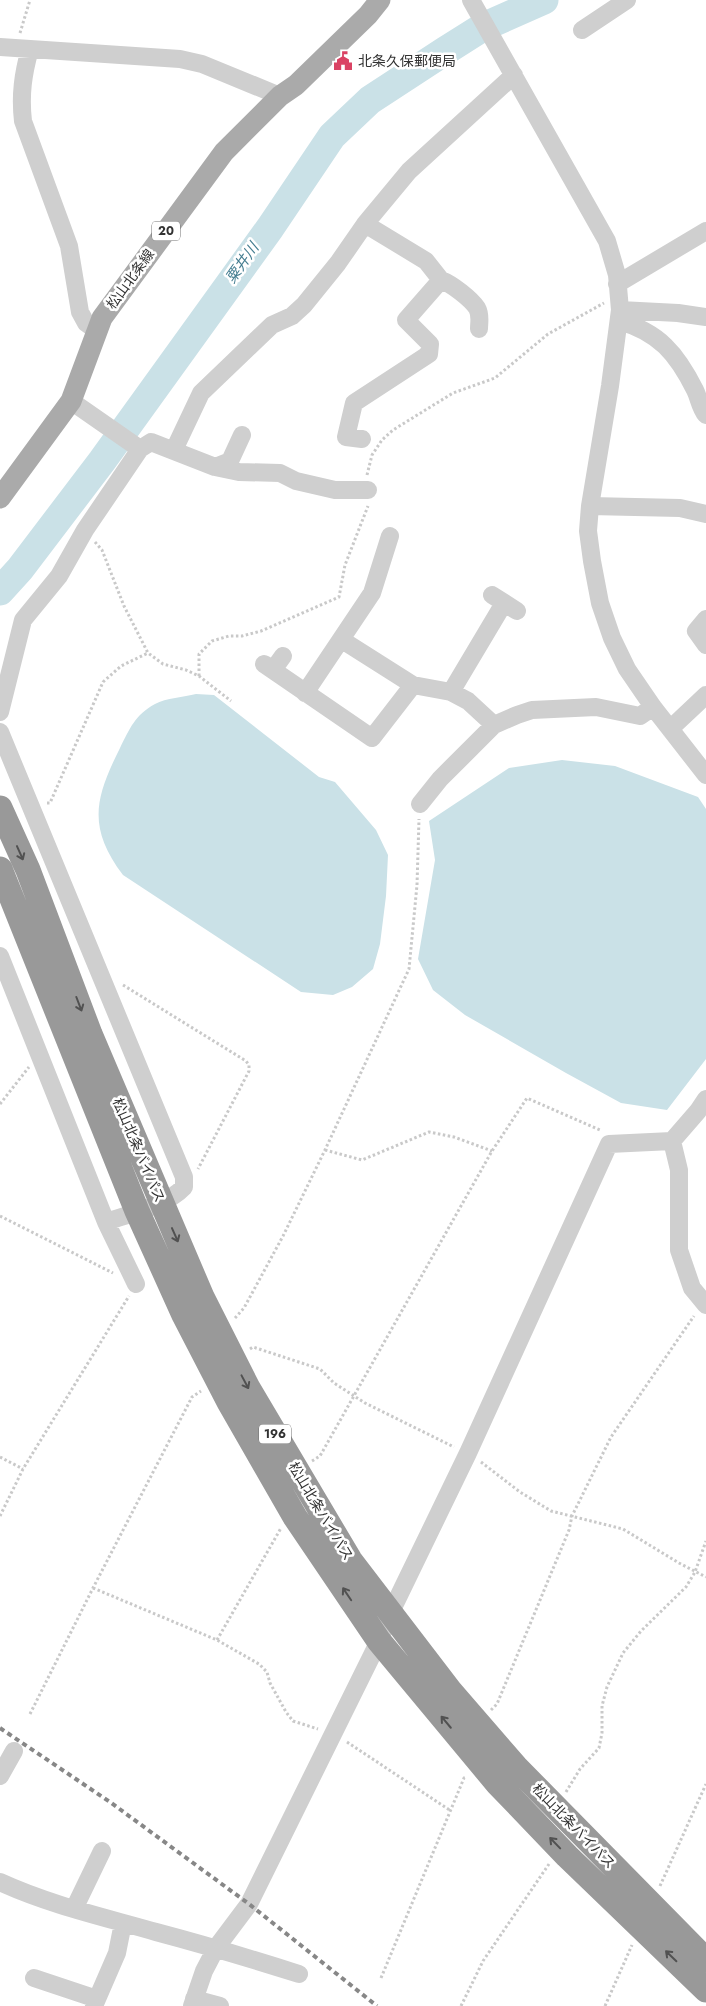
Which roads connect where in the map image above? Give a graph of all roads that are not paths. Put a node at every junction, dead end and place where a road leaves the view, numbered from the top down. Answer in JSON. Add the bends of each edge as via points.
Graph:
{"nodes":[{"id":1,"x":380,"y":0,"type":"edge"},
{"id":2,"x":471,"y":0,"type":"edge"},
{"id":3,"x":627,"y":0,"type":"edge"},
{"id":4,"x":582,"y":30,"type":"dead end"},
{"id":5,"x":15,"y":48,"type":"edge"},
{"id":6,"x":514,"y":75,"type":"junction"},
{"id":7,"x":280,"y":96,"type":"junction"},
{"id":8,"x":365,"y":224,"type":"junction"},
{"id":9,"x":706,"y":231,"type":"edge"},
{"id":10,"x":441,"y":280,"type":"junction"},
{"id":11,"x":619,"y":304,"type":"junction"},
{"id":12,"x":706,"y":317,"type":"edge"},
{"id":13,"x":479,"y":329,"type":"dead end"},
{"id":14,"x":97,"y":332,"type":"junction"},
{"id":15,"x":71,"y":401,"type":"junction"},
{"id":16,"x":706,"y":415,"type":"edge"},
{"id":17,"x":242,"y":435,"type":"dead end"},
{"id":18,"x":362,"y":440,"type":"dead end"},
{"id":19,"x":138,"y":447,"type":"junction"},
{"id":20,"x":174,"y":450,"type":"junction"},
{"id":21,"x":215,"y":467,"type":"junction"},
{"id":22,"x":368,"y":490,"type":"road end"},
{"id":23,"x":0,"y":498,"type":"edge"},
{"id":24,"x":590,"y":506,"type":"junction"},
{"id":25,"x":706,"y":514,"type":"edge"},
{"id":26,"x":392,"y":546,"type":"dead end"},
{"id":27,"x":504,"y":603,"type":"dead end"},
{"id":28,"x":706,"y":619,"type":"edge"},
{"id":29,"x":342,"y":640,"type":"junction"},
{"id":30,"x":706,"y":645,"type":"edge"},
{"id":31,"x":273,"y":663,"type":"dead end"},
{"id":32,"x":414,"y":685,"type":"junction"},
{"id":33,"x":306,"y":692,"type":"junction"},
{"id":34,"x":451,"y":692,"type":"junction"},
{"id":35,"x":706,"y":695,"type":"edge"},
{"id":36,"x":653,"y":707,"type":"junction"},
{"id":37,"x":0,"y":712,"type":"edge"},
{"id":38,"x":494,"y":725,"type":"junction"},
{"id":39,"x":670,"y":728,"type":"junction"},
{"id":40,"x":0,"y":732,"type":"edge"},
{"id":41,"x":706,"y":775,"type":"edge"},
{"id":42,"x":420,"y":804,"type":"road end"},
{"id":43,"x":0,"y":808,"type":"edge"},
{"id":44,"x":0,"y":869,"type":"edge"},
{"id":45,"x":0,"y":956,"type":"edge"},
{"id":46,"x":706,"y":1099,"type":"edge"},
{"id":47,"x":672,"y":1141,"type":"junction"},
{"id":48,"x":160,"y":1202,"type":"junction"},
{"id":49,"x":137,"y":1211,"type":"junction"},
{"id":50,"x":106,"y":1222,"type":"junction"},
{"id":51,"x":136,"y":1284,"type":"road end"},
{"id":52,"x":704,"y":1304,"type":"edge"},
{"id":53,"x":390,"y":1614,"type":"junction"},
{"id":54,"x":379,"y":1641,"type":"junction"},
{"id":55,"x":14,"y":1751,"type":"dead end"},
{"id":56,"x":0,"y":1776,"type":"edge"},
{"id":57,"x":102,"y":1851,"type":"dead end"},
{"id":58,"x":0,"y":1882,"type":"edge"},
{"id":59,"x":74,"y":1909,"type":"junction"},
{"id":60,"x":123,"y":1923,"type":"junction"},
{"id":61,"x":216,"y":1948,"type":"junction"},
{"id":62,"x":706,"y":1960,"type":"edge"},
{"id":63,"x":300,"y":1974,"type":"dead end"},
{"id":64,"x":39,"y":1984,"type":"dead end"},
{"id":65,"x":706,"y":1990,"type":"edge"},
{"id":66,"x":96,"y":2002,"type":"edge"},
{"id":67,"x":193,"y":2003,"type":"edge"},
{"id":68,"x":220,"y":2006,"type":"edge"}],
"edges":[{"from":1,"to":7,"type":"main road","name":"松山北条線","number":"20","via":[[296,85]]},
{"from":2,"to":6,"type":"street"},
{"from":3,"to":4,"type":"street"},
{"from":5,"to":7,"type":"street","via":[[180,59],[202,64]]},
{"from":5,"to":14,"type":"street","via":[[22,80],[23,121],[69,246],[80,312],[86,324]]},
{"from":6,"to":8,"type":"street","via":[[409,171]]},
{"from":6,"to":11,"type":"street","via":[[607,241]]},
{"from":7,"to":14,"type":"main road","name":"松山北条線","number":"20","via":[[224,152],[102,318]]},
{"from":8,"to":10,"type":"street","via":[[426,262]]},
{"from":8,"to":20,"type":"street","via":[[304,305],[292,316],[272,325],[201,393]]},
{"from":9,"to":11,"type":"street"},
{"from":10,"to":13,"type":"street","via":[[477,308]]},
{"from":10,"to":18,"type":"street","via":[[406,320],[430,344],[429,354],[354,403],[346,437]]},
{"from":11,"to":12,"type":"street"},
{"from":11,"to":16,"type":"street","via":[[638,326],[662,342],[682,367]]},
{"from":11,"to":24,"type":"street"},
{"from":14,"to":15,"type":"main road","name":"松山北条線","number":"20"},
{"from":15,"to":19,"type":"street"},
{"from":15,"to":23,"type":"main road","name":"松山北条線","number":"20"},
{"from":17,"to":21,"type":"street","via":[[230,461]]},
{"from":19,"to":20,"type":"street","via":[[151,442]]},
{"from":19,"to":37,"type":"street","via":[[84,530],[59,576],[23,620]]},
{"from":20,"to":21,"type":"street"},
{"from":21,"to":22,"type":"street","via":[[239,472],[280,473],[296,481],[335,490]]},
{"from":24,"to":25,"type":"street","via":[[680,508]]},
{"from":24,"to":36,"type":"street","via":[[588,532],[600,604],[627,669]]},
{"from":26,"to":29,"type":"street","via":[[372,593]]},
{"from":27,"to":34,"type":"street"},
{"from":28,"to":30,"type":"street","via":[[696,631]]},
{"from":29,"to":32,"type":"street"},
{"from":29,"to":33,"type":"street"},
{"from":31,"to":33,"type":"street"},
{"from":32,"to":33,"type":"street","via":[[372,738]]},
{"from":32,"to":34,"type":"street"},
{"from":34,"to":38,"type":"street","via":[[468,701]]},
{"from":35,"to":39,"type":"street"},
{"from":36,"to":38,"type":"street","via":[[640,716],[596,707],[532,710]]},
{"from":36,"to":39,"type":"street"},
{"from":38,"to":42,"type":"street"},
{"from":39,"to":41,"type":"street"},
{"from":40,"to":48,"type":"street","via":[[184,1177],[184,1187],[178,1194]]},
{"from":43,"to":48,"type":"highway","name":"松山北条バイパス","number":"196","one_way":true,"via":[[28,870],[90,1034]]},
{"from":44,"to":49,"type":"highway","name":"松山北条バイパス","number":"196"},
{"from":45,"to":50,"type":"street"},
{"from":46,"to":47,"type":"street"},
{"from":47,"to":52,"type":"street","via":[[679,1170],[679,1250],[692,1288]]},
{"from":47,"to":53,"type":"street","via":[[609,1144],[468,1453]]},
{"from":48,"to":49,"type":"street"},
{"from":48,"to":53,"type":"highway","name":"松山北条バイパス","number":"196","one_way":true,"via":[[231,1356],[350,1560]]},
{"from":49,"to":50,"type":"street"},
{"from":54,"to":49,"type":"highway","name":"松山北条バイパス","number":"196","one_way":true,"via":[[295,1517],[217,1379]]},
{"from":50,"to":51,"type":"street"},
{"from":53,"to":54,"type":"street"},
{"from":53,"to":62,"type":"highway","name":"松山北条バイパス","number":"196","via":[[516,1767]]},
{"from":54,"to":61,"type":"street","via":[[249,1904]]},
{"from":65,"to":54,"type":"highway","name":"松山北条バイパス","number":"196","one_way":true,"via":[[496,1783]]},
{"from":55,"to":56,"type":"street"},
{"from":57,"to":59,"type":"street"},
{"from":58,"to":59,"type":"street"},
{"from":59,"to":60,"type":"street"},
{"from":60,"to":61,"type":"street"},
{"from":60,"to":66,"type":"street","via":[[117,1953]]},
{"from":61,"to":63,"type":"street"},
{"from":61,"to":67,"type":"street"},
{"from":64,"to":66,"type":"street"},
{"from":67,"to":68,"type":"street"}]}
